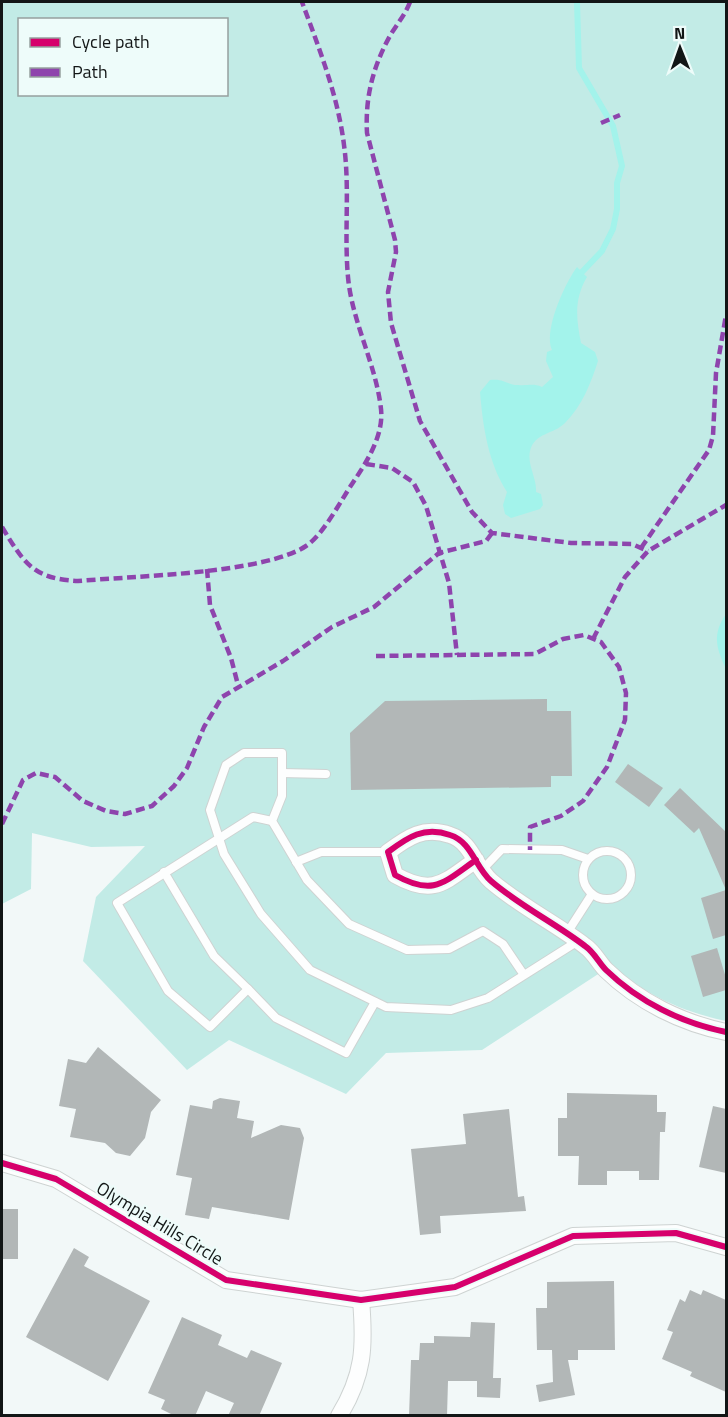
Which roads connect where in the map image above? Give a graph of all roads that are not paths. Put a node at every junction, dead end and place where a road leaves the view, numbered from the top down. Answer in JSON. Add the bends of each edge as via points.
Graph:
{"nodes":[{"id":1,"x":282,"y":773,"type":"junction"},
{"id":2,"x":326,"y":774,"type":"dead end"},
{"id":3,"x":272,"y":821,"type":"junction"},
{"id":4,"x":218,"y":837,"type":"junction"},
{"id":5,"x":387,"y":852,"type":"junction"},
{"id":6,"x":588,"y":859,"type":"junction"},
{"id":7,"x":296,"y":862,"type":"junction"},
{"id":8,"x":479,"y":865,"type":"junction"},
{"id":9,"x":164,"y":872,"type":"junction"},
{"id":10,"x":592,"y":894,"type":"junction"},
{"id":11,"x":573,"y":937,"type":"junction"},
{"id":12,"x":524,"y":975,"type":"junction"},
{"id":13,"x":248,"y":989,"type":"junction"},
{"id":14,"x":375,"y":1002,"type":"junction"},
{"id":15,"x":726,"y":1032,"type":"edge"},
{"id":16,"x":2,"y":1163,"type":"edge"},
{"id":17,"x":726,"y":1246,"type":"edge"},
{"id":18,"x":361,"y":1300,"type":"junction"},
{"id":19,"x":339,"y":1416,"type":"edge"}],
"edges":[{"from":1,"to":2,"type":"lane"},
{"from":1,"to":3,"type":"lane","via":[[282,796]]},
{"from":1,"to":4,"type":"lane","via":[[282,753],[243,753],[226,765],[210,810]]},
{"from":3,"to":4,"type":"lane","via":[[253,817]]},
{"from":3,"to":7,"type":"lane"},
{"from":4,"to":9,"type":"lane"},
{"from":4,"to":14,"type":"lane","via":[[224,854],[261,914],[310,970]]},
{"from":5,"to":7,"type":"lane","via":[[321,852]]},
{"from":5,"to":8,"type":"street","via":[[415,833],[431,831],[464,842]]},
{"from":5,"to":8,"type":"street","via":[[395,874],[422,886],[445,883]]},
{"from":6,"to":8,"type":"lane","via":[[562,850],[502,849]]},
{"from":6,"to":10,"type":"lane","via":[[582,873]]},
{"from":6,"to":10,"type":"lane","via":[[602,850],[618,853],[625,857],[632,872],[632,880],[623,894],[608,899]]},
{"from":7,"to":12,"type":"lane","via":[[307,880],[349,924],[407,950],[449,949],[483,931],[502,944]]},
{"from":8,"to":11,"type":"street","via":[[501,890]]},
{"from":9,"to":13,"type":"lane","via":[[214,956]]},
{"from":9,"to":13,"type":"lane","via":[[117,903],[168,991],[210,1028]]},
{"from":10,"to":11,"type":"lane"},
{"from":11,"to":12,"type":"lane"},
{"from":11,"to":15,"type":"street","via":[[605,969],[647,1000],[670,1014]]},
{"from":12,"to":14,"type":"lane","via":[[488,998],[451,1010],[386,1007]]},
{"from":13,"to":14,"type":"lane","via":[[276,1018],[346,1053]]},
{"from":16,"to":18,"type":"street","name":"Olympia Hills Circle","via":[[56,1179],[226,1280]]},
{"from":17,"to":18,"type":"street","name":"Olympia Hills Circle","via":[[676,1233],[573,1236],[455,1287]]},
{"from":18,"to":19,"type":"street","via":[[362,1367]]}]}
